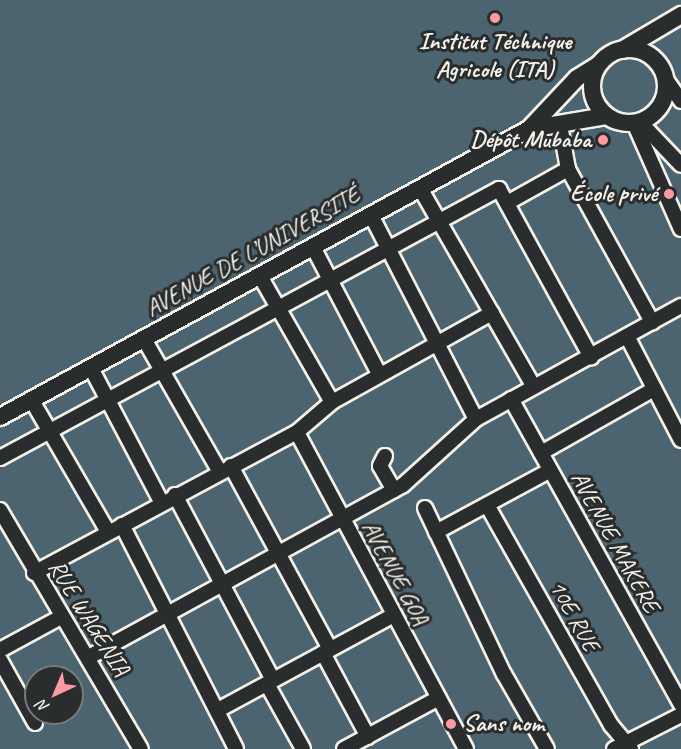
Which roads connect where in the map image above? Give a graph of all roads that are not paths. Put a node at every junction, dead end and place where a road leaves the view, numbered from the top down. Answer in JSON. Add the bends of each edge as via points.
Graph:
{"nodes":[{"id":1,"x":681,"y":15,"type":"edge"},
{"id":2,"x":658,"y":28,"type":"junction"},
{"id":3,"x":621,"y":50,"type":"junction"},
{"id":4,"x":649,"y":55,"type":"junction"},
{"id":5,"x":598,"y":65,"type":"junction"},
{"id":6,"x":665,"y":78,"type":"junction"},
{"id":7,"x":681,"y":101,"type":"edge"},
{"id":8,"x":606,"y":116,"type":"junction"},
{"id":9,"x":637,"y":123,"type":"junction"},
{"id":10,"x":560,"y":125,"type":"junction"},
{"id":11,"x":529,"y":129,"type":"junction"},
{"id":12,"x":681,"y":165,"type":"edge"},
{"id":13,"x":568,"y":169,"type":"junction"},
{"id":14,"x":420,"y":188,"type":"junction"},
{"id":15,"x":507,"y":203,"type":"junction"},
{"id":16,"x":371,"y":215,"type":"junction"},
{"id":17,"x":438,"y":221,"type":"junction"},
{"id":18,"x":681,"y":228,"type":"edge"},
{"id":19,"x":313,"y":247,"type":"junction"},
{"id":20,"x":388,"y":248,"type":"junction"},
{"id":21,"x":260,"y":276,"type":"junction"},
{"id":22,"x":330,"y":281,"type":"junction"},
{"id":23,"x":681,"y":306,"type":"edge"},
{"id":24,"x":277,"y":310,"type":"junction"},
{"id":25,"x":492,"y":313,"type":"junction"},
{"id":26,"x":652,"y":321,"type":"junction"},
{"id":27,"x":627,"y":336,"type":"junction"},
{"id":28,"x":144,"y":339,"type":"junction"},
{"id":29,"x":438,"y":342,"type":"junction"},
{"id":30,"x":591,"y":357,"type":"junction"},
{"id":31,"x":91,"y":368,"type":"junction"},
{"id":32,"x":163,"y":370,"type":"junction"},
{"id":33,"x":379,"y":374,"type":"junction"},
{"id":34,"x":534,"y":387,"type":"junction"},
{"id":35,"x":654,"y":389,"type":"junction"},
{"id":36,"x":31,"y":399,"type":"junction"},
{"id":37,"x":511,"y":399,"type":"junction"},
{"id":38,"x":109,"y":400,"type":"junction"},
{"id":39,"x":332,"y":402,"type":"junction"},
{"id":40,"x":0,"y":417,"type":"edge"},
{"id":41,"x":476,"y":419,"type":"junction"},
{"id":42,"x":50,"y":432,"type":"junction"},
{"id":43,"x":297,"y":432,"type":"junction"},
{"id":44,"x":681,"y":440,"type":"edge"},
{"id":45,"x":541,"y":453,"type":"junction"},
{"id":46,"x":385,"y":456,"type":"dead end"},
{"id":47,"x":0,"y":458,"type":"edge"},
{"id":48,"x":226,"y":469,"type":"junction"},
{"id":49,"x":549,"y":471,"type":"junction"},
{"id":50,"x":394,"y":490,"type":"junction"},
{"id":51,"x":175,"y":495,"type":"junction"},
{"id":52,"x":162,"y":503,"type":"junction"},
{"id":53,"x":487,"y":505,"type":"junction"},
{"id":54,"x":425,"y":508,"type":"dead end"},
{"id":55,"x":0,"y":510,"type":"edge"},
{"id":56,"x":340,"y":520,"type":"junction"},
{"id":57,"x":122,"y":525,"type":"junction"},
{"id":58,"x":108,"y":532,"type":"junction"},
{"id":59,"x":436,"y":532,"type":"junction"},
{"id":60,"x":279,"y":553,"type":"junction"},
{"id":61,"x":34,"y":573,"type":"junction"},
{"id":62,"x":225,"y":584,"type":"junction"},
{"id":63,"x":170,"y":614,"type":"junction"},
{"id":64,"x":392,"y":616,"type":"junction"},
{"id":65,"x":61,"y":617,"type":"junction"},
{"id":66,"x":0,"y":650,"type":"edge"},
{"id":67,"x":327,"y":651,"type":"junction"},
{"id":68,"x":89,"y":657,"type":"junction"},
{"id":69,"x":0,"y":660,"type":"edge"},
{"id":70,"x":270,"y":682,"type":"junction"},
{"id":71,"x":437,"y":699,"type":"junction"},
{"id":72,"x":24,"y":703,"type":"edge"},
{"id":73,"x":681,"y":705,"type":"edge"},
{"id":74,"x":218,"y":710,"type":"junction"},
{"id":75,"x":681,"y":715,"type":"edge"},
{"id":76,"x":368,"y":737,"type":"junction"},
{"id":77,"x":629,"y":746,"type":"edge"},
{"id":78,"x":141,"y":749,"type":"edge"},
{"id":79,"x":236,"y":749,"type":"edge"},
{"id":80,"x":303,"y":749,"type":"edge"},
{"id":81,"x":344,"y":749,"type":"edge"},
{"id":82,"x":466,"y":749,"type":"edge"},
{"id":83,"x":547,"y":749,"type":"edge"},
{"id":84,"x":614,"y":749,"type":"edge"}],
"edges":[{"from":1,"to":2,"type":"main road"},
{"from":2,"to":3,"type":"main road"},
{"from":2,"to":4,"type":"main road"},
{"from":3,"to":4,"type":"main road"},
{"from":3,"to":5,"type":"main road"},
{"from":4,"to":6,"type":"main road"},
{"from":5,"to":8,"type":"main road","via":[[592,92]]},
{"from":5,"to":11,"type":"main road","via":[[577,78]]},
{"from":6,"to":7,"type":"street"},
{"from":6,"to":9,"type":"main road","via":[[658,110]]},
{"from":8,"to":9,"type":"main road"},
{"from":8,"to":10,"type":"main road"},
{"from":9,"to":12,"type":"street"},
{"from":9,"to":18,"type":"street"},
{"from":10,"to":11,"type":"main road"},
{"from":10,"to":13,"type":"street"},
{"from":11,"to":14,"type":"main road","name":"AVENUE DE L’UNIVERSITÉ"},
{"from":13,"to":15,"type":"street"},
{"from":13,"to":26,"type":"street"},
{"from":14,"to":16,"type":"main road","name":"AVENUE DE L’UNIVERSITÉ"},
{"from":14,"to":17,"type":"street"},
{"from":15,"to":17,"type":"street","via":[[500,189]]},
{"from":15,"to":30,"type":"street"},
{"from":16,"to":19,"type":"main road","name":"AVENUE DE L’UNIVERSITÉ"},
{"from":16,"to":20,"type":"street"},
{"from":17,"to":20,"type":"street"},
{"from":17,"to":25,"type":"street"},
{"from":19,"to":21,"type":"main road","name":"AVENUE DE L’UNIVERSITÉ"},
{"from":19,"to":22,"type":"street"},
{"from":20,"to":22,"type":"street"},
{"from":20,"to":29,"type":"street"},
{"from":21,"to":24,"type":"street"},
{"from":21,"to":28,"type":"main road","name":"AVENUE DE L’UNIVERSITÉ"},
{"from":22,"to":24,"type":"street"},
{"from":22,"to":33,"type":"street"},
{"from":23,"to":26,"type":"street"},
{"from":24,"to":32,"type":"street"},
{"from":24,"to":39,"type":"street"},
{"from":25,"to":29,"type":"street"},
{"from":25,"to":34,"type":"street"},
{"from":26,"to":27,"type":"street"},
{"from":27,"to":30,"type":"street"},
{"from":27,"to":35,"type":"street"},
{"from":28,"to":31,"type":"main road","name":"AVENUE DE L’UNIVERSITÉ"},
{"from":28,"to":32,"type":"street"},
{"from":29,"to":33,"type":"street"},
{"from":29,"to":41,"type":"street"},
{"from":30,"to":34,"type":"street"},
{"from":31,"to":36,"type":"main road","name":"AVENUE DE L’UNIVERSITÉ"},
{"from":31,"to":38,"type":"street"},
{"from":32,"to":38,"type":"street"},
{"from":32,"to":48,"type":"street"},
{"from":33,"to":39,"type":"street"},
{"from":34,"to":37,"type":"street"},
{"from":35,"to":44,"type":"street"},
{"from":35,"to":45,"type":"street"},
{"from":36,"to":40,"type":"main road","name":"AVENUE DE L’UNIVERSITÉ"},
{"from":36,"to":42,"type":"street"},
{"from":37,"to":41,"type":"street"},
{"from":37,"to":45,"type":"street","name":"AVENUE MAKERE"},
{"from":38,"to":42,"type":"street"},
{"from":38,"to":52,"type":"street"},
{"from":39,"to":43,"type":"street"},
{"from":41,"to":50,"type":"street"},
{"from":42,"to":47,"type":"street"},
{"from":42,"to":58,"type":"street"},
{"from":43,"to":48,"type":"street"},
{"from":43,"to":56,"type":"street","name":"AVENUE GOA"},
{"from":45,"to":49,"type":"street","name":"AVENUE MAKERE"},
{"from":46,"to":50,"type":"street","via":[[380,466]]},
{"from":48,"to":51,"type":"street"},
{"from":48,"to":60,"type":"street"},
{"from":49,"to":53,"type":"street"},
{"from":49,"to":73,"type":"street","name":"AVENUE MAKERE"},
{"from":50,"to":56,"type":"street"},
{"from":51,"to":52,"type":"street"},
{"from":51,"to":62,"type":"street"},
{"from":52,"to":57,"type":"street"},
{"from":53,"to":59,"type":"street"},
{"from":53,"to":77,"type":"street","name":"10E RUE","via":[[610,725]]},
{"from":54,"to":59,"type":"street"},
{"from":55,"to":61,"type":"street","name":"RUE WAGENIA"},
{"from":56,"to":60,"type":"street"},
{"from":56,"to":64,"type":"street","name":"AVENUE GOA"},
{"from":57,"to":58,"type":"street"},
{"from":57,"to":63,"type":"street"},
{"from":58,"to":61,"type":"street"},
{"from":59,"to":83,"type":"street","via":[[504,674]]},
{"from":60,"to":62,"type":"street"},
{"from":60,"to":67,"type":"street"},
{"from":61,"to":65,"type":"street","name":"RUE WAGENIA"},
{"from":62,"to":63,"type":"street"},
{"from":62,"to":70,"type":"street"},
{"from":63,"to":68,"type":"street"},
{"from":63,"to":74,"type":"street"},
{"from":64,"to":67,"type":"street"},
{"from":64,"to":71,"type":"street","name":"AVENUE GOA"},
{"from":65,"to":66,"type":"street"},
{"from":65,"to":68,"type":"street","name":"RUE WAGENIA"},
{"from":67,"to":70,"type":"street"},
{"from":67,"to":76,"type":"street"},
{"from":68,"to":78,"type":"street","name":"RUE WAGENIA"},
{"from":69,"to":72,"type":"street"},
{"from":70,"to":74,"type":"street"},
{"from":70,"to":80,"type":"street"},
{"from":71,"to":76,"type":"street"},
{"from":71,"to":82,"type":"street","name":"AVENUE GOA"},
{"from":74,"to":79,"type":"street"},
{"from":75,"to":77,"type":"street"},
{"from":76,"to":81,"type":"street"},
{"from":77,"to":84,"type":"street"}]}
